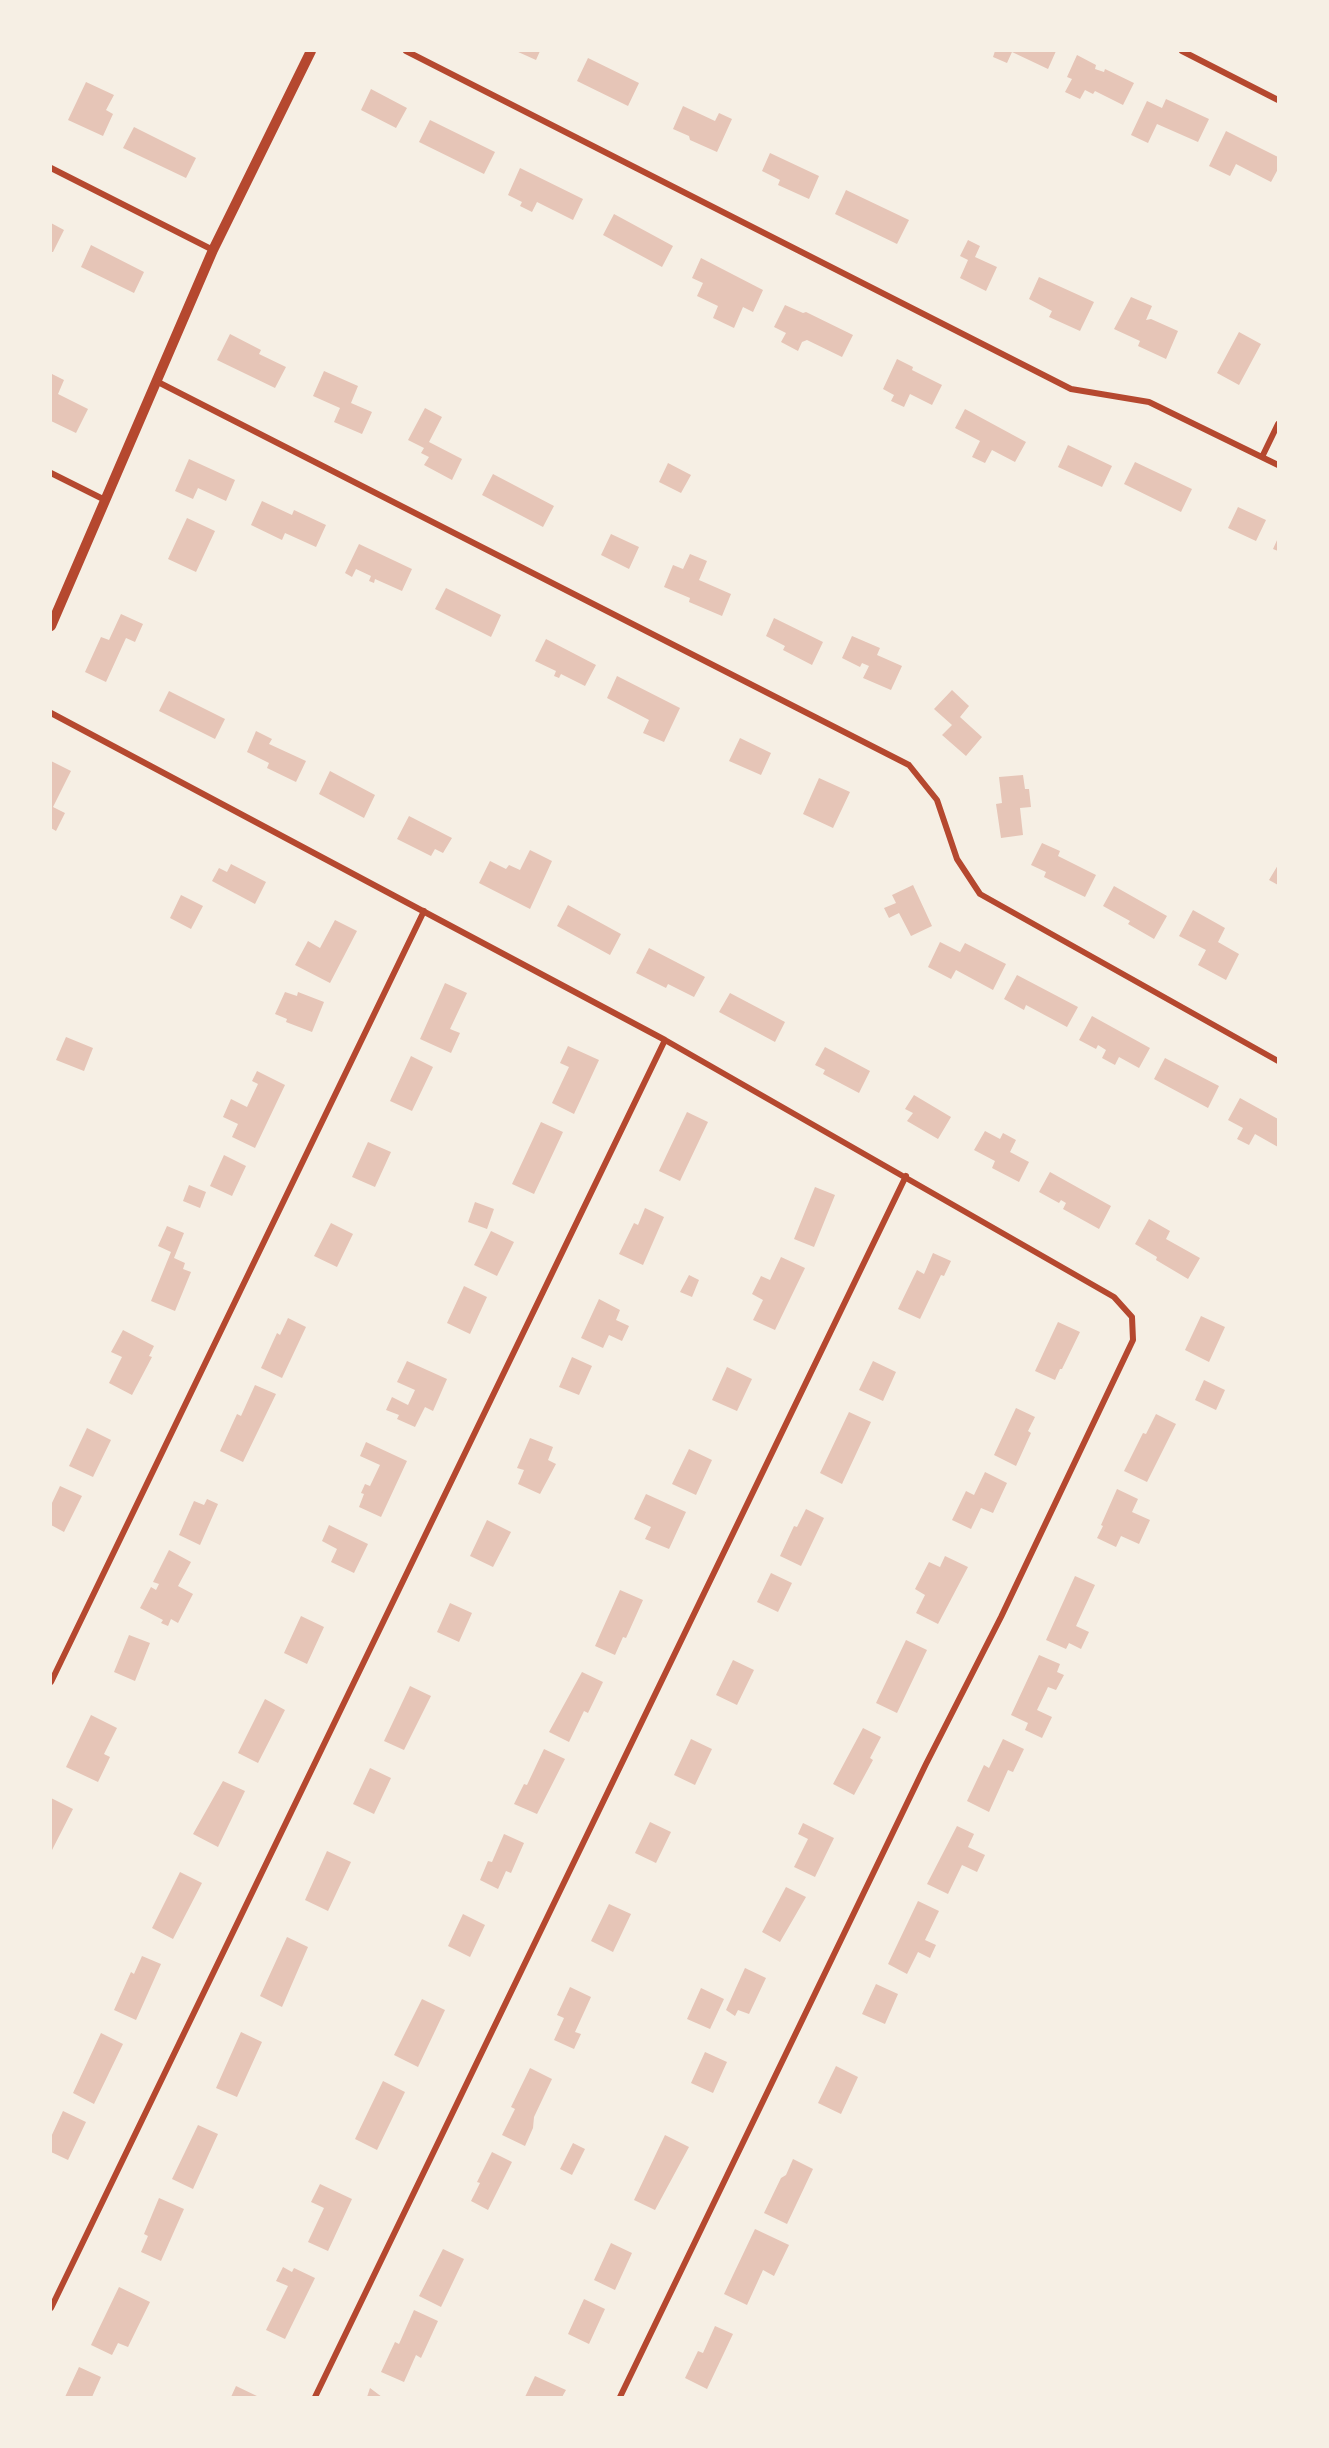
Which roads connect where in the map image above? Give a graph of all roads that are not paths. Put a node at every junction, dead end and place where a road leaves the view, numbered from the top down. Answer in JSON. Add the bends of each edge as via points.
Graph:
{"nodes":[{"id":1,"x":311,"y":51,"type":"edge"},
{"id":2,"x":406,"y":51,"type":"edge"},
{"id":3,"x":1182,"y":51,"type":"edge"},
{"id":4,"x":1278,"y":100,"type":"edge"},
{"id":5,"x":51,"y":168,"type":"edge"},
{"id":6,"x":213,"y":250,"type":"junction"},
{"id":7,"x":155,"y":381,"type":"junction"},
{"id":8,"x":1278,"y":424,"type":"edge"},
{"id":9,"x":1262,"y":457,"type":"junction"},
{"id":10,"x":1278,"y":465,"type":"edge"},
{"id":11,"x":51,"y":473,"type":"edge"},
{"id":12,"x":105,"y":500,"type":"junction"},
{"id":13,"x":51,"y":626,"type":"edge"},
{"id":14,"x":51,"y":713,"type":"edge"},
{"id":15,"x":424,"y":910,"type":"junction"},
{"id":16,"x":665,"y":1040,"type":"junction"},
{"id":17,"x":1278,"y":1061,"type":"edge"},
{"id":18,"x":906,"y":1176,"type":"junction"},
{"id":19,"x":51,"y":1682,"type":"edge"},
{"id":20,"x":51,"y":2308,"type":"edge"},
{"id":21,"x":315,"y":2397,"type":"edge"},
{"id":22,"x":620,"y":2397,"type":"edge"}],
"edges":[{"from":1,"to":6,"type":"street"},
{"from":2,"to":9,"type":"street","via":[[1071,388],[1149,402]]},
{"from":3,"to":4,"type":"street"},
{"from":5,"to":6,"type":"street"},
{"from":6,"to":7,"type":"street"},
{"from":7,"to":12,"type":"street"},
{"from":7,"to":17,"type":"street","via":[[909,765],[937,800],[957,859],[980,894]]},
{"from":8,"to":9,"type":"street"},
{"from":9,"to":10,"type":"street"},
{"from":11,"to":12,"type":"street"},
{"from":12,"to":13,"type":"street"},
{"from":14,"to":15,"type":"street"},
{"from":15,"to":16,"type":"street"},
{"from":15,"to":19,"type":"street"},
{"from":16,"to":18,"type":"street"},
{"from":16,"to":20,"type":"street"},
{"from":18,"to":21,"type":"street"},
{"from":18,"to":22,"type":"street","via":[[1114,1297],[1132,1317],[1133,1340]]}]}
